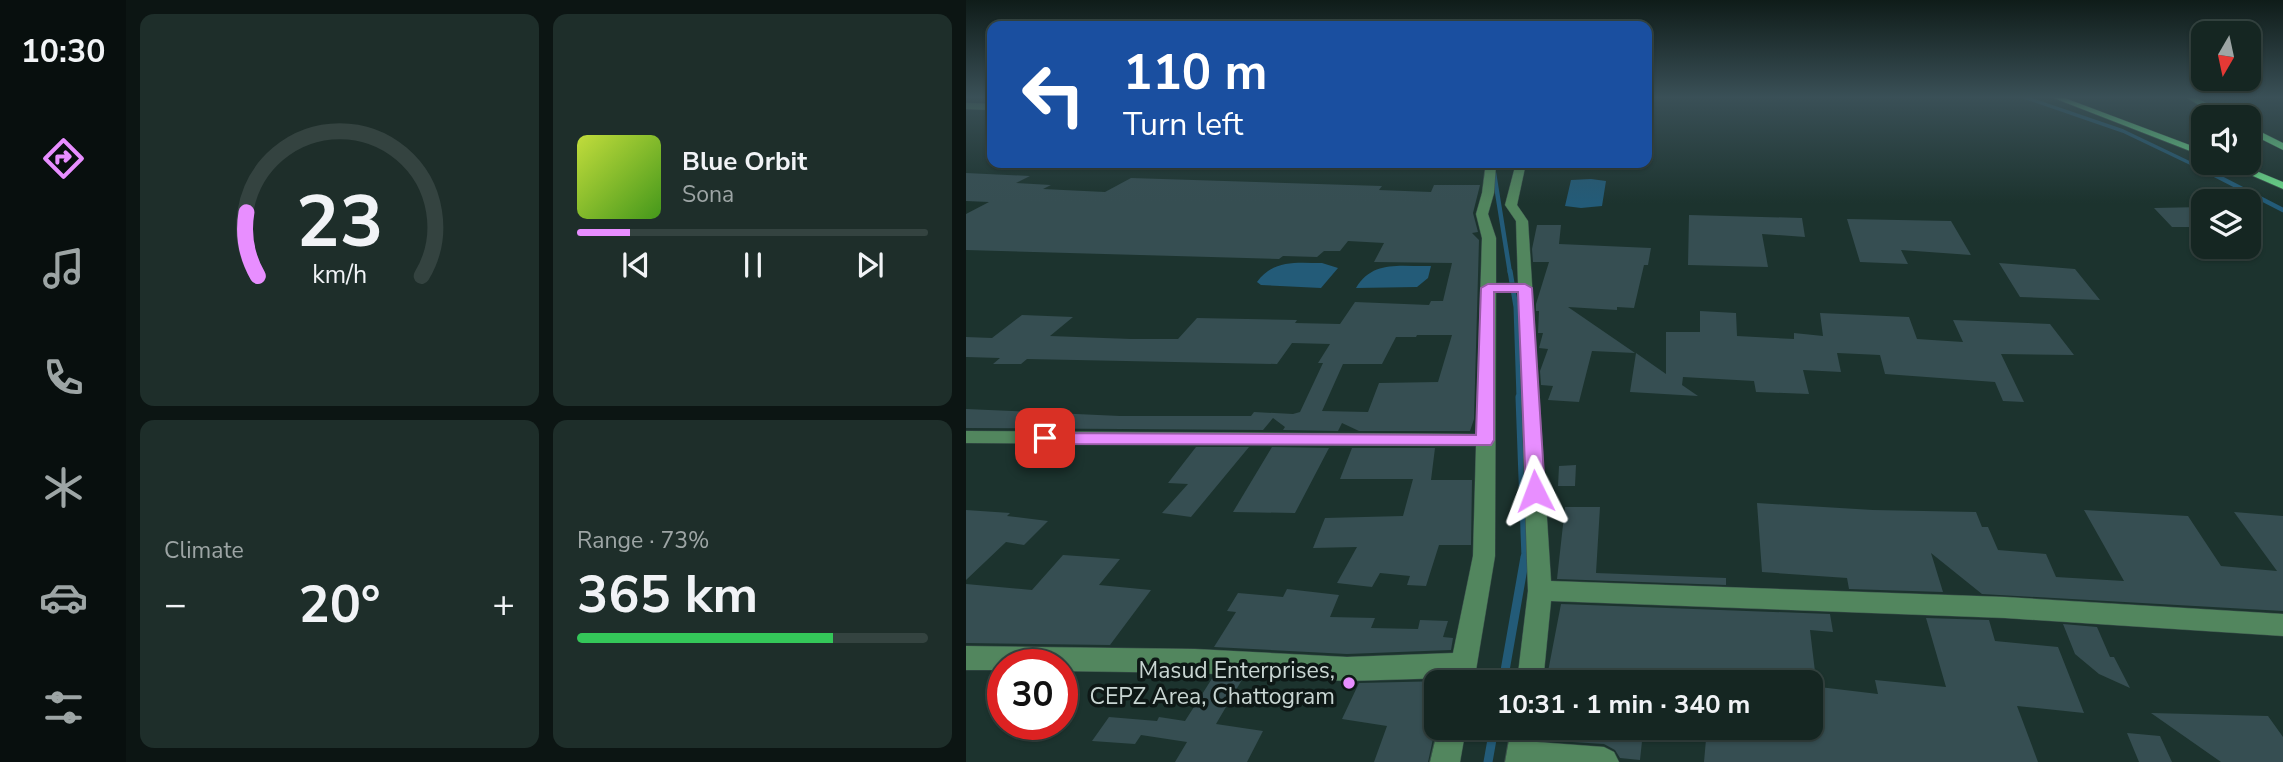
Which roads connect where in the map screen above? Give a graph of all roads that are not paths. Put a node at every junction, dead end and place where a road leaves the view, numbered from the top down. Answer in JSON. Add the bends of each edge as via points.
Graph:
{"nodes":[{"id":1,"x":2149,"y":133,"type":"edge"},
{"id":2,"x":2261,"y":135,"type":"edge"},
{"id":3,"x":2261,"y":142,"type":"edge"},
{"id":4,"x":2283,"y":147,"type":"edge"},
{"id":5,"x":2191,"y":148,"type":"edge"},
{"id":6,"x":2283,"y":154,"type":"edge"},
{"id":7,"x":1490,"y":168,"type":"edge"},
{"id":8,"x":1520,"y":168,"type":"edge"},
{"id":9,"x":2257,"y":175,"type":"edge"},
{"id":10,"x":2283,"y":186,"type":"edge"},
{"id":11,"x":1488,"y":288,"type":"junction"},
{"id":12,"x":1525,"y":288,"type":"junction"},
{"id":13,"x":966,"y":437,"type":"edge"},
{"id":14,"x":1485,"y":440,"type":"junction"},
{"id":15,"x":1540,"y":591,"type":"junction"},
{"id":16,"x":2283,"y":625,"type":"edge"},
{"id":17,"x":966,"y":658,"type":"edge"},
{"id":18,"x":1464,"y":670,"type":"edge"},
{"id":19,"x":1531,"y":670,"type":"edge"},
{"id":20,"x":1424,"y":672,"type":"edge"},
{"id":21,"x":1450,"y":740,"type":"edge"},
{"id":22,"x":1522,"y":748,"type":"edge"},
{"id":23,"x":1446,"y":762,"type":"edge"},
{"id":24,"x":1604,"y":762,"type":"edge"}],
"edges":[{"from":1,"to":5,"type":"main road"},
{"from":2,"to":4,"type":"main road"},
{"from":3,"to":6,"type":"main road"},
{"from":7,"to":11,"type":"street","via":[[1482,214],[1489,238]]},
{"from":8,"to":12,"type":"street","via":[[1511,205],[1522,221]]},
{"from":9,"to":10,"type":"main road"},
{"from":11,"to":12,"type":"street"},
{"from":11,"to":14,"type":"street"},
{"from":12,"to":15,"type":"street"},
{"from":13,"to":14,"type":"street"},
{"from":14,"to":18,"type":"street","via":[[1483,556]]},
{"from":15,"to":16,"type":"street","via":[[1775,597]]},
{"from":15,"to":19,"type":"street"},
{"from":17,"to":20,"type":"street","via":[[1195,661]]},
{"from":21,"to":23,"type":"street"},
{"from":22,"to":24,"type":"street"}]}
